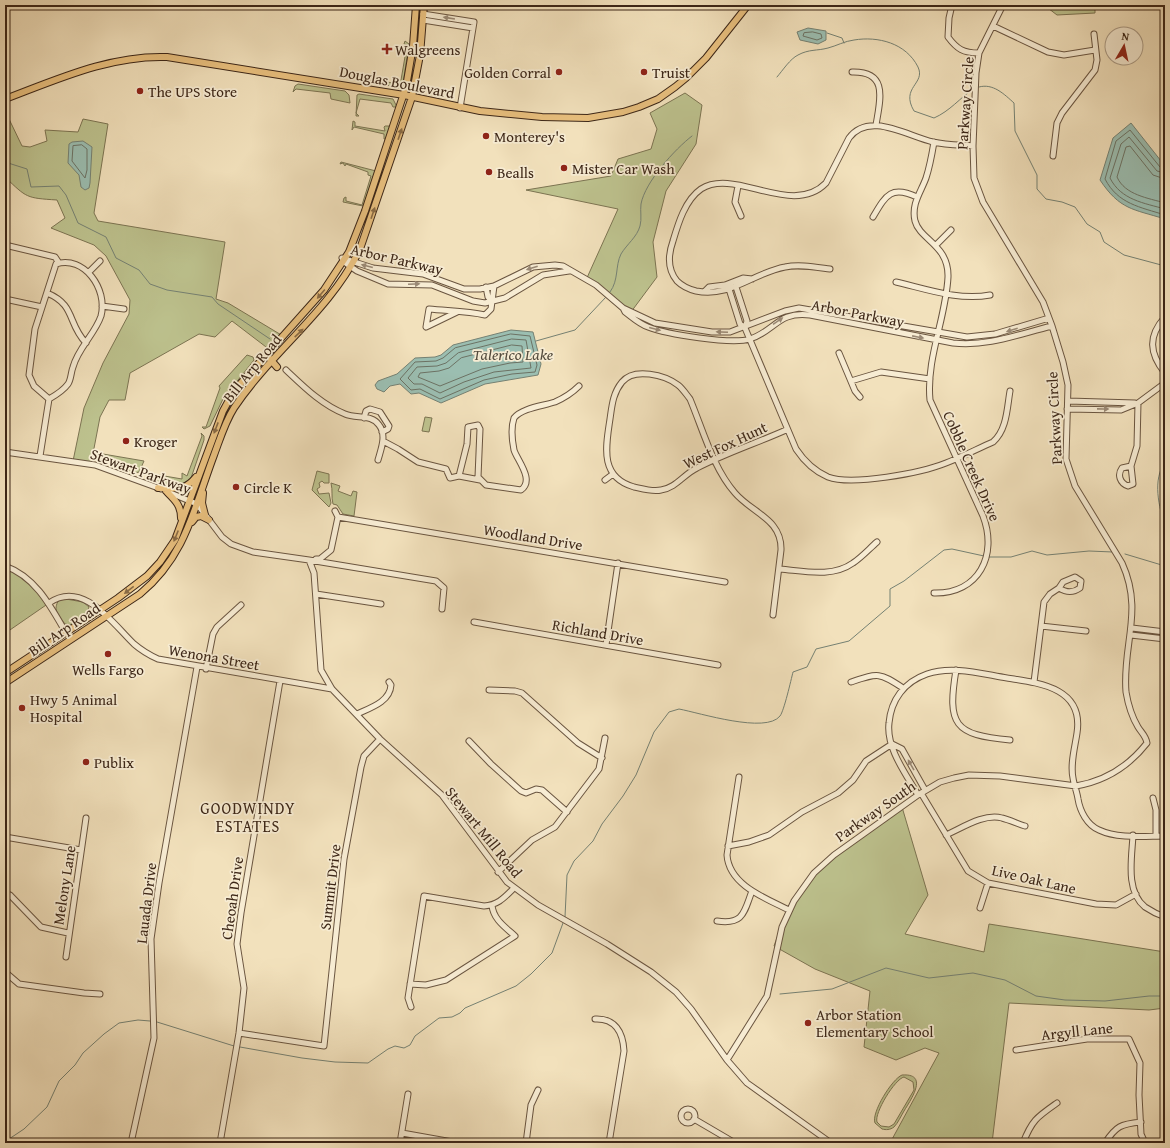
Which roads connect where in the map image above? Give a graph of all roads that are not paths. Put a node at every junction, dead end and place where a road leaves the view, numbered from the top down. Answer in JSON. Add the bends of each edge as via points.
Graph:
{"nodes":[{"id":1,"x":416,"y":5,"type":"edge"},
{"id":2,"x":424,"y":5,"type":"edge"},
{"id":3,"x":748,"y":5,"type":"edge"},
{"id":4,"x":952,"y":5,"type":"edge"},
{"id":5,"x":1003,"y":5,"type":"edge"},
{"id":6,"x":423,"y":17,"type":"junction"},
{"id":7,"x":993,"y":26,"type":"junction"},
{"id":8,"x":1094,"y":34,"type":"dead end"},
{"id":9,"x":1095,"y":50,"type":"junction"},
{"id":10,"x":979,"y":53,"type":"junction"},
{"id":11,"x":852,"y":72,"type":"dead end"},
{"id":12,"x":404,"y":95,"type":"junction"},
{"id":13,"x":412,"y":97,"type":"junction"},
{"id":14,"x":5,"y":100,"type":"edge"},
{"id":15,"x":460,"y":108,"type":"junction"},
{"id":16,"x":876,"y":125,"type":"junction"},
{"id":17,"x":934,"y":142,"type":"junction"},
{"id":18,"x":973,"y":146,"type":"junction"},
{"id":19,"x":1053,"y":156,"type":"dead end"},
{"id":20,"x":738,"y":186,"type":"junction"},
{"id":21,"x":916,"y":197,"type":"junction"},
{"id":22,"x":741,"y":216,"type":"dead end"},
{"id":23,"x":873,"y":217,"type":"dead end"},
{"id":24,"x":951,"y":230,"type":"dead end"},
{"id":25,"x":5,"y":245,"type":"edge"},
{"id":26,"x":936,"y":245,"type":"junction"},
{"id":27,"x":345,"y":260,"type":"junction"},
{"id":28,"x":100,"y":261,"type":"dead end"},
{"id":29,"x":59,"y":263,"type":"junction"},
{"id":30,"x":352,"y":265,"type":"junction"},
{"id":31,"x":830,"y":269,"type":"dead end"},
{"id":32,"x":569,"y":271,"type":"junction"},
{"id":33,"x":89,"y":272,"type":"junction"},
{"id":34,"x":752,"y":279,"type":"junction"},
{"id":35,"x":896,"y":282,"type":"dead end"},
{"id":36,"x":494,"y":286,"type":"junction"},
{"id":37,"x":486,"y":287,"type":"junction"},
{"id":38,"x":736,"y":287,"type":"junction"},
{"id":39,"x":730,"y":289,"type":"junction"},
{"id":40,"x":1165,"y":290,"type":"edge"},
{"id":41,"x":47,"y":292,"type":"junction"},
{"id":42,"x":704,"y":292,"type":"junction"},
{"id":43,"x":945,"y":293,"type":"junction"},
{"id":44,"x":990,"y":295,"type":"dead end"},
{"id":45,"x":1165,"y":296,"type":"edge"},
{"id":46,"x":5,"y":299,"type":"edge"},
{"id":47,"x":492,"y":302,"type":"junction"},
{"id":48,"x":102,"y":306,"type":"junction"},
{"id":49,"x":42,"y":307,"type":"junction"},
{"id":50,"x":623,"y":308,"type":"junction"},
{"id":51,"x":124,"y":309,"type":"dead end"},
{"id":52,"x":457,"y":312,"type":"junction"},
{"id":53,"x":1165,"y":317,"type":"edge"},
{"id":54,"x":1049,"y":318,"type":"junction"},
{"id":55,"x":1052,"y":326,"type":"junction"},
{"id":56,"x":745,"y":328,"type":"junction"},
{"id":57,"x":937,"y":331,"type":"junction"},
{"id":58,"x":750,"y":339,"type":"junction"},
{"id":59,"x":279,"y":340,"type":"junction"},
{"id":60,"x":936,"y":340,"type":"junction"},
{"id":61,"x":86,"y":343,"type":"junction"},
{"id":62,"x":839,"y":353,"type":"dead end"},
{"id":63,"x":272,"y":361,"type":"junction"},
{"id":64,"x":277,"y":367,"type":"dead end"},
{"id":65,"x":286,"y":370,"type":"dead end"},
{"id":66,"x":1165,"y":373,"type":"edge"},
{"id":67,"x":930,"y":379,"type":"junction"},
{"id":68,"x":851,"y":381,"type":"junction"},
{"id":69,"x":1165,"y":383,"type":"edge"},
{"id":70,"x":579,"y":386,"type":"dead end"},
{"id":71,"x":1010,"y":391,"type":"dead end"},
{"id":72,"x":860,"y":397,"type":"dead end"},
{"id":73,"x":49,"y":399,"type":"junction"},
{"id":74,"x":1068,"y":401,"type":"junction"},
{"id":75,"x":1138,"y":403,"type":"junction"},
{"id":76,"x":1068,"y":408,"type":"junction"},
{"id":77,"x":364,"y":418,"type":"junction"},
{"id":78,"x":786,"y":430,"type":"junction"},
{"id":79,"x":382,"y":432,"type":"junction"},
{"id":80,"x":383,"y":442,"type":"junction"},
{"id":81,"x":5,"y":452,"type":"edge"},
{"id":82,"x":40,"y":456,"type":"junction"},
{"id":83,"x":956,"y":458,"type":"junction"},
{"id":84,"x":378,"y":460,"type":"dead end"},
{"id":85,"x":715,"y":460,"type":"junction"},
{"id":86,"x":1131,"y":466,"type":"dead end"},
{"id":87,"x":199,"y":473,"type":"junction"},
{"id":88,"x":614,"y":474,"type":"junction"},
{"id":89,"x":459,"y":476,"type":"junction"},
{"id":90,"x":480,"y":480,"type":"junction"},
{"id":91,"x":605,"y":480,"type":"dead end"},
{"id":92,"x":203,"y":485,"type":"junction"},
{"id":93,"x":158,"y":488,"type":"junction"},
{"id":94,"x":166,"y":491,"type":"junction"},
{"id":95,"x":189,"y":500,"type":"junction"},
{"id":96,"x":197,"y":504,"type":"junction"},
{"id":97,"x":335,"y":511,"type":"dead end"},
{"id":98,"x":207,"y":517,"type":"junction"},
{"id":99,"x":338,"y":517,"type":"junction"},
{"id":100,"x":181,"y":524,"type":"junction"},
{"id":101,"x":183,"y":540,"type":"junction"},
{"id":102,"x":877,"y":542,"type":"dead end"},
{"id":103,"x":309,"y":560,"type":"junction"},
{"id":104,"x":618,"y":563,"type":"junction"},
{"id":105,"x":5,"y":566,"type":"edge"},
{"id":106,"x":780,"y":569,"type":"junction"},
{"id":107,"x":725,"y":582,"type":"dead end"},
{"id":108,"x":1060,"y":588,"type":"dead end"},
{"id":109,"x":316,"y":594,"type":"junction"},
{"id":110,"x":934,"y":594,"type":"dead end"},
{"id":111,"x":49,"y":603,"type":"junction"},
{"id":112,"x":381,"y":604,"type":"dead end"},
{"id":113,"x":241,"y":605,"type":"dead end"},
{"id":114,"x":442,"y":609,"type":"dead end"},
{"id":115,"x":100,"y":610,"type":"junction"},
{"id":116,"x":773,"y":615,"type":"dead end"},
{"id":117,"x":108,"y":616,"type":"junction"},
{"id":118,"x":474,"y":622,"type":"dead end"},
{"id":119,"x":1041,"y":626,"type":"junction"},
{"id":120,"x":1132,"y":628,"type":"junction"},
{"id":121,"x":1086,"y":631,"type":"dead end"},
{"id":122,"x":1165,"y":632,"type":"edge"},
{"id":123,"x":66,"y":633,"type":"junction"},
{"id":124,"x":1131,"y":635,"type":"junction"},
{"id":125,"x":1165,"y":639,"type":"edge"},
{"id":126,"x":606,"y":645,"type":"junction"},
{"id":127,"x":718,"y":665,"type":"dead end"},
{"id":128,"x":197,"y":667,"type":"junction"},
{"id":129,"x":206,"y":668,"type":"junction"},
{"id":130,"x":956,"y":670,"type":"junction"},
{"id":131,"x":5,"y":674,"type":"edge"},
{"id":132,"x":280,"y":681,"type":"junction"},
{"id":133,"x":389,"y":682,"type":"dead end"},
{"id":134,"x":851,"y":682,"type":"dead end"},
{"id":135,"x":1034,"y":682,"type":"junction"},
{"id":136,"x":5,"y":684,"type":"edge"},
{"id":137,"x":903,"y":688,"type":"junction"},
{"id":138,"x":332,"y":689,"type":"junction"},
{"id":139,"x":489,"y":690,"type":"dead end"},
{"id":140,"x":357,"y":714,"type":"junction"},
{"id":141,"x":605,"y":738,"type":"dead end"},
{"id":142,"x":380,"y":739,"type":"junction"},
{"id":143,"x":1146,"y":739,"type":"joint"},
{"id":144,"x":1010,"y":740,"type":"dead end"},
{"id":145,"x":469,"y":741,"type":"dead end"},
{"id":146,"x":892,"y":744,"type":"junction"},
{"id":147,"x":602,"y":758,"type":"junction"},
{"id":148,"x":739,"y":777,"type":"dead end"},
{"id":149,"x":1076,"y":786,"type":"junction"},
{"id":150,"x":921,"y":793,"type":"junction"},
{"id":151,"x":1153,"y":798,"type":"dead end"},
{"id":152,"x":567,"y":812,"type":"junction"},
{"id":153,"x":86,"y":818,"type":"dead end"},
{"id":154,"x":1025,"y":826,"type":"dead end"},
{"id":155,"x":946,"y":835,"type":"junction"},
{"id":156,"x":1133,"y":835,"type":"junction"},
{"id":157,"x":1156,"y":836,"type":"junction"},
{"id":158,"x":1165,"y":836,"type":"edge"},
{"id":159,"x":5,"y":837,"type":"edge"},
{"id":160,"x":728,"y":846,"type":"junction"},
{"id":161,"x":81,"y":850,"type":"junction"},
{"id":162,"x":498,"y":872,"type":"junction"},
{"id":163,"x":988,"y":883,"type":"junction"},
{"id":164,"x":514,"y":888,"type":"junction"},
{"id":165,"x":752,"y":891,"type":"junction"},
{"id":166,"x":5,"y":893,"type":"edge"},
{"id":167,"x":1136,"y":894,"type":"junction"},
{"id":168,"x":492,"y":906,"type":"junction"},
{"id":169,"x":980,"y":908,"type":"dead end"},
{"id":170,"x":789,"y":910,"type":"junction"},
{"id":171,"x":1165,"y":917,"type":"edge"},
{"id":172,"x":717,"y":921,"type":"dead end"},
{"id":173,"x":68,"y":933,"type":"junction"},
{"id":174,"x":66,"y":957,"type":"dead end"},
{"id":175,"x":5,"y":972,"type":"edge"},
{"id":176,"x":410,"y":984,"type":"junction"},
{"id":177,"x":100,"y":994,"type":"dead end"},
{"id":178,"x":411,"y":1007,"type":"dead end"},
{"id":179,"x":595,"y":1018,"type":"dead end"},
{"id":180,"x":239,"y":1033,"type":"junction"},
{"id":181,"x":1016,"y":1050,"type":"dead end"},
{"id":182,"x":727,"y":1060,"type":"junction"},
{"id":183,"x":538,"y":1090,"type":"dead end"},
{"id":184,"x":408,"y":1094,"type":"dead end"},
{"id":185,"x":1057,"y":1103,"type":"dead end"},
{"id":186,"x":694,"y":1119,"type":"dead end"},
{"id":187,"x":1140,"y":1122,"type":"junction"},
{"id":188,"x":402,"y":1133,"type":"junction"},
{"id":189,"x":131,"y":1143,"type":"edge"},
{"id":190,"x":220,"y":1143,"type":"edge"},
{"id":191,"x":400,"y":1143,"type":"edge"},
{"id":192,"x":458,"y":1143,"type":"edge"},
{"id":193,"x":526,"y":1143,"type":"edge"},
{"id":194,"x":609,"y":1143,"type":"edge"},
{"id":195,"x":735,"y":1143,"type":"edge"},
{"id":196,"x":831,"y":1143,"type":"edge"},
{"id":197,"x":1024,"y":1143,"type":"edge"},
{"id":198,"x":1105,"y":1143,"type":"edge"},
{"id":199,"x":1145,"y":1143,"type":"edge"}],
"edges":[{"from":1,"to":12,"type":"main road","name":"Bill Arp Road","via":[[412,52]]},
{"from":2,"to":6,"type":"main road","name":"Bill Arp Road"},
{"from":3,"to":15,"type":"main road","name":"Douglas Boulevard","via":[[706,58],[686,78],[658,99],[639,107],[607,116],[579,118]]},
{"from":4,"to":10,"type":"street","via":[[948,37],[960,50],[966,53]]},
{"from":5,"to":7,"type":"street","name":"Parkway Circle"},
{"from":6,"to":13,"type":"main road","name":"Bill Arp Road","via":[[420,55]]},
{"from":6,"to":15,"type":"street","via":[[474,25]]},
{"from":7,"to":9,"type":"street","via":[[1048,52],[1064,55]]},
{"from":7,"to":10,"type":"street","name":"Parkway Circle"},
{"from":8,"to":9,"type":"street"},
{"from":9,"to":19,"type":"street","via":[[1095,70],[1057,123]]},
{"from":10,"to":18,"type":"street","name":"Parkway Circle"},
{"from":11,"to":16,"type":"street","via":[[864,72],[873,76],[881,90]]},
{"from":12,"to":13,"type":"main road","name":"Douglas Boulevard"},
{"from":12,"to":14,"type":"main road","name":"Douglas Boulevard","via":[[149,56],[96,65]]},
{"from":12,"to":27,"type":"main road","name":"Bill Arp Road","via":[[365,212]]},
{"from":13,"to":15,"type":"main road","name":"Douglas Boulevard"},
{"from":30,"to":13,"type":"main road","name":"Bill Arp Road","one_way":true,"via":[[366,235]]},
{"from":16,"to":17,"type":"street"},
{"from":16,"to":20,"type":"street","via":[[854,131],[846,142],[831,176],[815,192],[781,195]]},
{"from":17,"to":18,"type":"street"},
{"from":17,"to":21,"type":"street","via":[[926,178]]},
{"from":18,"to":54,"type":"street","name":"Parkway Circle","via":[[974,178],[979,191],[1043,302]]},
{"from":20,"to":22,"type":"street","via":[[735,202]]},
{"from":20,"to":42,"type":"street","via":[[718,184],[700,189],[683,213],[672,243],[669,261],[672,273],[682,285]]},
{"from":21,"to":23,"type":"street","via":[[893,191]]},
{"from":21,"to":26,"type":"street","name":"Cobble Creek Drive","via":[[914,215],[917,226]]},
{"from":24,"to":26,"type":"street"},
{"from":25,"to":29,"type":"street","via":[[48,254],[55,257]]},
{"from":26,"to":43,"type":"street","name":"Cobble Creek Drive","via":[[948,275]]},
{"from":27,"to":30,"type":"street","name":"Arbor Parkway"},
{"from":27,"to":59,"type":"main road","name":"Bill Arp Road","one_way":true,"via":[[324,290]]},
{"from":28,"to":33,"type":"street"},
{"from":29,"to":33,"type":"street","via":[[65,261],[76,264]]},
{"from":29,"to":41,"type":"street","via":[[56,264]]},
{"from":37,"to":30,"type":"street","name":"Arbor Parkway","one_way":true,"via":[[464,289],[423,274]]},
{"from":30,"to":47,"type":"street","name":"Arbor Parkway","one_way":true,"via":[[369,278],[388,284],[432,285],[473,300]]},
{"from":63,"to":30,"type":"main road","name":"Bill Arp Road","one_way":true,"via":[[304,328]]},
{"from":31,"to":34,"type":"street","via":[[785,267]]},
{"from":32,"to":36,"type":"street","name":"Arbor Parkway","one_way":true,"via":[[563,266],[555,265],[533,267]]},
{"from":32,"to":47,"type":"street","name":"Arbor Parkway","via":[[544,275],[505,298]]},
{"from":32,"to":50,"type":"street","name":"Arbor Parkway","via":[[596,285]]},
{"from":33,"to":48,"type":"street","via":[[97,285]]},
{"from":34,"to":38,"type":"street"},
{"from":34,"to":42,"type":"street","via":[[743,278],[725,285],[709,287]]},
{"from":35,"to":43,"type":"street"},
{"from":36,"to":37,"type":"street","name":"Arbor Parkway"},
{"from":36,"to":47,"type":"street"},
{"from":37,"to":47,"type":"street","via":[[488,298]]},
{"from":38,"to":39,"type":"street"},
{"from":38,"to":56,"type":"street","via":[[747,321]]},
{"from":39,"to":42,"type":"street","via":[[716,293]]},
{"from":39,"to":56,"type":"street","via":[[740,324]]},
{"from":40,"to":45,"type":"street"},
{"from":41,"to":49,"type":"street"},
{"from":41,"to":61,"type":"street","via":[[60,298],[69,310],[79,335]]},
{"from":43,"to":44,"type":"street","via":[[972,297]]},
{"from":43,"to":57,"type":"street","name":"Cobble Creek Drive"},
{"from":46,"to":49,"type":"street"},
{"from":47,"to":52,"type":"street","name":"Arbor Parkway","via":[[491,309],[486,315]]},
{"from":48,"to":51,"type":"street"},
{"from":48,"to":61,"type":"street","via":[[101,316]]},
{"from":49,"to":73,"type":"street","via":[[35,329],[30,376],[34,386]]},
{"from":56,"to":50,"type":"street","name":"Arbor Parkway","one_way":true,"via":[[723,332],[670,326],[649,321]]},
{"from":50,"to":58,"type":"street","name":"Arbor Parkway","one_way":true,"via":[[624,312],[635,320],[653,329],[715,339]]},
{"from":52,"to":52,"type":"street","name":"Arbor Parkway","via":[[429,309],[426,327],[432,324]]},
{"from":53,"to":66,"type":"street","via":[[1158,324],[1154,334],[1153,348],[1156,360]]},
{"from":54,"to":55,"type":"street","name":"Parkway Circle"},
{"from":54,"to":57,"type":"street","name":"Arbor Parkway","one_way":true,"via":[[983,336],[967,337]]},
{"from":55,"to":60,"type":"street","name":"Arbor Parkway","via":[[987,343],[969,345]]},
{"from":55,"to":74,"type":"street","name":"Parkway Circle","via":[[1068,385]]},
{"from":56,"to":57,"type":"street","name":"Arbor Parkway","via":[[785,311],[799,308]]},
{"from":56,"to":58,"type":"street"},
{"from":57,"to":60,"type":"street","name":"Cobble Creek Drive"},
{"from":58,"to":60,"type":"street","name":"Arbor Parkway","one_way":true,"via":[[788,316],[803,314]]},
{"from":58,"to":78,"type":"street"},
{"from":59,"to":63,"type":"main road","via":[[270,354]]},
{"from":59,"to":87,"type":"main road","name":"Bill Arp Road","one_way":true,"via":[[234,391],[223,411]]},
{"from":60,"to":67,"type":"street","name":"Cobble Creek Drive"},
{"from":61,"to":73,"type":"street","via":[[73,365],[69,382],[63,390]]},
{"from":62,"to":68,"type":"street"},
{"from":63,"to":64,"type":"main road"},
{"from":63,"to":92,"type":"main road","name":"Bill Arp Road","via":[[234,409],[224,428]]},
{"from":65,"to":77,"type":"street","via":[[316,397],[338,411]]},
{"from":67,"to":68,"type":"street","via":[[881,372]]},
{"from":67,"to":83,"type":"street","name":"Cobble Creek Drive","via":[[932,406]]},
{"from":68,"to":72,"type":"street"},
{"from":69,"to":75,"type":"street"},
{"from":70,"to":90,"type":"street","via":[[564,397],[514,418],[513,445],[517,458],[525,470],[524,488],[519,490],[486,485]]},
{"from":71,"to":83,"type":"street","via":[[1000,436],[993,442]]},
{"from":73,"to":82,"type":"street"},
{"from":74,"to":75,"type":"street"},
{"from":74,"to":76,"type":"street","name":"Parkway Circle"},
{"from":76,"to":75,"type":"street","one_way":true,"via":[[1121,410]]},
{"from":75,"to":86,"type":"street","via":[[1137,446]]},
{"from":76,"to":120,"type":"street","name":"Parkway Circle","via":[[1065,440],[1070,474],[1128,576],[1133,609]]},
{"from":77,"to":79,"type":"street","via":[[376,421]]},
{"from":77,"to":79,"type":"street","via":[[366,411],[370,409],[380,412],[389,426]]},
{"from":78,"to":83,"type":"street","via":[[802,460],[827,476],[844,480],[915,472]]},
{"from":78,"to":85,"type":"street","name":"West Fox Hunt"},
{"from":79,"to":80,"type":"street"},
{"from":80,"to":84,"type":"street"},
{"from":80,"to":89,"type":"street","via":[[411,459],[446,469],[450,478]]},
{"from":81,"to":82,"type":"street","name":"Stewart Parkway"},
{"from":82,"to":93,"type":"street","name":"Stewart Parkway","via":[[95,465]]},
{"from":83,"to":110,"type":"street","name":"Cobble Creek Drive","via":[[987,528],[989,547],[984,565],[969,582],[957,590]]},
{"from":85,"to":88,"type":"street","name":"West Fox Hunt","via":[[695,468],[668,488],[653,490],[630,486]]},
{"from":85,"to":88,"type":"street","via":[[684,390],[668,379],[646,374],[636,375],[623,380],[614,397],[606,447],[606,458]]},
{"from":85,"to":106,"type":"street","via":[[735,493],[771,521],[776,528],[781,543]]},
{"from":87,"to":93,"type":"main road","via":[[189,486]]},
{"from":87,"to":95,"type":"main road","name":"Bill Arp Road"},
{"from":88,"to":91,"type":"street"},
{"from":89,"to":90,"type":"street"},
{"from":89,"to":90,"type":"street","via":[[467,444],[467,429],[470,425],[478,425],[480,428],[477,474]]},
{"from":92,"to":96,"type":"main road","name":"Bill Arp Road"},
{"from":92,"to":98,"type":"main road","via":[[202,503]]},
{"from":93,"to":94,"type":"street","name":"Stewart Parkway"},
{"from":94,"to":95,"type":"street","name":"Stewart Parkway"},
{"from":94,"to":100,"type":"main road","via":[[181,508]]},
{"from":95,"to":96,"type":"street","name":"Stewart Parkway"},
{"from":95,"to":100,"type":"main road","name":"Bill Arp Road"},
{"from":96,"to":98,"type":"street"},
{"from":96,"to":101,"type":"main road","name":"Bill Arp Road"},
{"from":97,"to":99,"type":"street"},
{"from":98,"to":101,"type":"main road","via":[[196,517]]},
{"from":98,"to":103,"type":"street","via":[[222,537],[241,548]]},
{"from":99,"to":103,"type":"street","via":[[331,550],[320,559]]},
{"from":99,"to":104,"type":"street","name":"Woodland Drive"},
{"from":100,"to":115,"type":"main road","name":"Bill Arp Road","one_way":true,"via":[[175,540],[147,576]]},
{"from":101,"to":117,"type":"main road","name":"Bill Arp Road","via":[[175,556],[154,582]]},
{"from":102,"to":106,"type":"street","via":[[852,564],[836,571]]},
{"from":103,"to":109,"type":"street","name":"Stewart Mill Road","via":[[314,573]]},
{"from":103,"to":114,"type":"street","via":[[436,581],[444,588]]},
{"from":104,"to":107,"type":"street","name":"Woodland Drive"},
{"from":104,"to":126,"type":"street"},
{"from":105,"to":111,"type":"street","via":[[31,582]]},
{"from":106,"to":116,"type":"street"},
{"from":108,"to":119,"type":"street","via":[[1050,594],[1044,602]]},
{"from":109,"to":112,"type":"street"},
{"from":109,"to":138,"type":"street","name":"Stewart Mill Road","via":[[318,656],[321,670]]},
{"from":111,"to":115,"type":"street","name":"Wenona Street","via":[[58,597],[68,596],[91,602]]},
{"from":111,"to":123,"type":"street"},
{"from":113,"to":129,"type":"street","via":[[213,634]]},
{"from":115,"to":117,"type":"street","name":"Wenona Street"},
{"from":115,"to":123,"type":"main road","name":"Bill Arp Road"},
{"from":117,"to":128,"type":"street","name":"Wenona Street","via":[[150,656]]},
{"from":117,"to":136,"type":"main road","name":"Bill Arp Road"},
{"from":118,"to":126,"type":"street","name":"Richland Drive"},
{"from":119,"to":121,"type":"street"},
{"from":119,"to":135,"type":"street"},
{"from":120,"to":122,"type":"street"},
{"from":120,"to":124,"type":"street","name":"Parkway Circle"},
{"from":123,"to":131,"type":"main road","name":"Bill Arp Road"},
{"from":124,"to":125,"type":"street"},
{"from":124,"to":143,"type":"street","name":"Parkway Circle","via":[[1126,693],[1133,716]]},
{"from":126,"to":127,"type":"street","name":"Richland Drive"},
{"from":128,"to":129,"type":"street","name":"Wenona Street"},
{"from":128,"to":189,"type":"street","name":"Lauada Drive","via":[[151,939],[154,1038]]},
{"from":129,"to":132,"type":"street","name":"Wenona Street"},
{"from":130,"to":135,"type":"street"},
{"from":130,"to":137,"type":"street","via":[[917,677]]},
{"from":130,"to":144,"type":"street","via":[[952,711],[958,726],[975,734]]},
{"from":132,"to":138,"type":"street","name":"Wenona Street"},
{"from":132,"to":180,"type":"street","name":"Cheoah Drive","via":[[237,944],[244,988]]},
{"from":133,"to":140,"type":"street","via":[[391,691],[387,697]]},
{"from":134,"to":137,"type":"street","via":[[875,674]]},
{"from":135,"to":149,"type":"street","via":[[1060,691],[1074,708],[1078,721],[1073,779]]},
{"from":137,"to":146,"type":"street","via":[[890,713],[888,727]]},
{"from":138,"to":140,"type":"street","name":"Stewart Mill Road"},
{"from":139,"to":147,"type":"street","via":[[522,693],[578,743]]},
{"from":140,"to":142,"type":"street","name":"Stewart Mill Road"},
{"from":141,"to":147,"type":"street"},
{"from":142,"to":162,"type":"street","name":"Stewart Mill Road","via":[[442,795]]},
{"from":142,"to":180,"type":"street","name":"Summit Drive","via":[[364,756],[344,859],[324,1046]]},
{"from":143,"to":149,"type":"street","name":"Parkway South","via":[[1146,744],[1135,757],[1112,774]]},
{"from":145,"to":152,"type":"street","via":[[521,791],[526,793],[536,788],[542,790]]},
{"from":146,"to":150,"type":"street","via":[[893,751]]},
{"from":150,"to":146,"type":"street","one_way":true,"via":[[902,749]]},
{"from":146,"to":160,"type":"street","via":[[866,761],[853,780],[838,793],[802,812],[769,835]]},
{"from":147,"to":152,"type":"street","via":[[596,774]]},
{"from":148,"to":160,"type":"street"},
{"from":149,"to":150,"type":"street","name":"Parkway South","via":[[1000,776],[969,775],[940,782]]},
{"from":149,"to":156,"type":"street","via":[[1080,810],[1098,830],[1114,835]]},
{"from":150,"to":155,"type":"street","name":"Live Oak Lane"},
{"from":150,"to":170,"type":"street","name":"Parkway South","via":[[834,855],[814,873]]},
{"from":151,"to":157,"type":"street","via":[[1156,810]]},
{"from":152,"to":162,"type":"street","via":[[556,827],[532,840]]},
{"from":153,"to":161,"type":"street","name":"Melony Lane"},
{"from":154,"to":155,"type":"street","via":[[1001,817],[993,817],[982,819]]},
{"from":155,"to":163,"type":"street","name":"Live Oak Lane","via":[[968,871]]},
{"from":156,"to":157,"type":"street"},
{"from":156,"to":167,"type":"street","via":[[1132,879]]},
{"from":157,"to":158,"type":"street"},
{"from":159,"to":161,"type":"street"},
{"from":160,"to":165,"type":"street","via":[[728,866],[735,877]]},
{"from":161,"to":173,"type":"street","name":"Melony Lane"},
{"from":162,"to":164,"type":"street","name":"Stewart Mill Road"},
{"from":163,"to":167,"type":"street","name":"Live Oak Lane","via":[[1116,906]]},
{"from":163,"to":169,"type":"street"},
{"from":164,"to":168,"type":"street","via":[[501,902]]},
{"from":164,"to":182,"type":"street","name":"Stewart Mill Road","via":[[651,972],[676,992]]},
{"from":165,"to":170,"type":"street"},
{"from":165,"to":172,"type":"street","via":[[742,916],[730,923]]},
{"from":166,"to":173,"type":"street","via":[[41,927]]},
{"from":167,"to":171,"type":"street","via":[[1145,907]]},
{"from":168,"to":176,"type":"street","via":[[493,913],[515,936],[446,980],[426,985]]},
{"from":168,"to":176,"type":"street","via":[[424,896]]},
{"from":170,"to":182,"type":"street","name":"Parkway South","via":[[782,926],[767,996]]},
{"from":173,"to":174,"type":"street","name":"Melony Lane"},
{"from":175,"to":177,"type":"street","via":[[18,984]]},
{"from":176,"to":178,"type":"street","via":[[408,998]]},
{"from":179,"to":194,"type":"street","via":[[604,1018],[613,1024],[624,1040]]},
{"from":180,"to":190,"type":"street","name":"Cheoah Drive"},
{"from":181,"to":187,"type":"street","name":"Argyll Lane","via":[[1087,1039],[1129,1039],[1140,1063]]},
{"from":182,"to":196,"type":"street","name":"Stewart Mill Road","via":[[753,1088]]},
{"from":183,"to":193,"type":"street","via":[[531,1105]]},
{"from":184,"to":188,"type":"street"},
{"from":185,"to":197,"type":"street","via":[[1036,1118]]},
{"from":186,"to":195,"type":"street"},
{"from":187,"to":198,"type":"street","via":[[1123,1124],[1113,1131]]},
{"from":187,"to":199,"type":"street","name":"Argyll Lane"},
{"from":188,"to":191,"type":"street"},
{"from":188,"to":192,"type":"street"}]}
